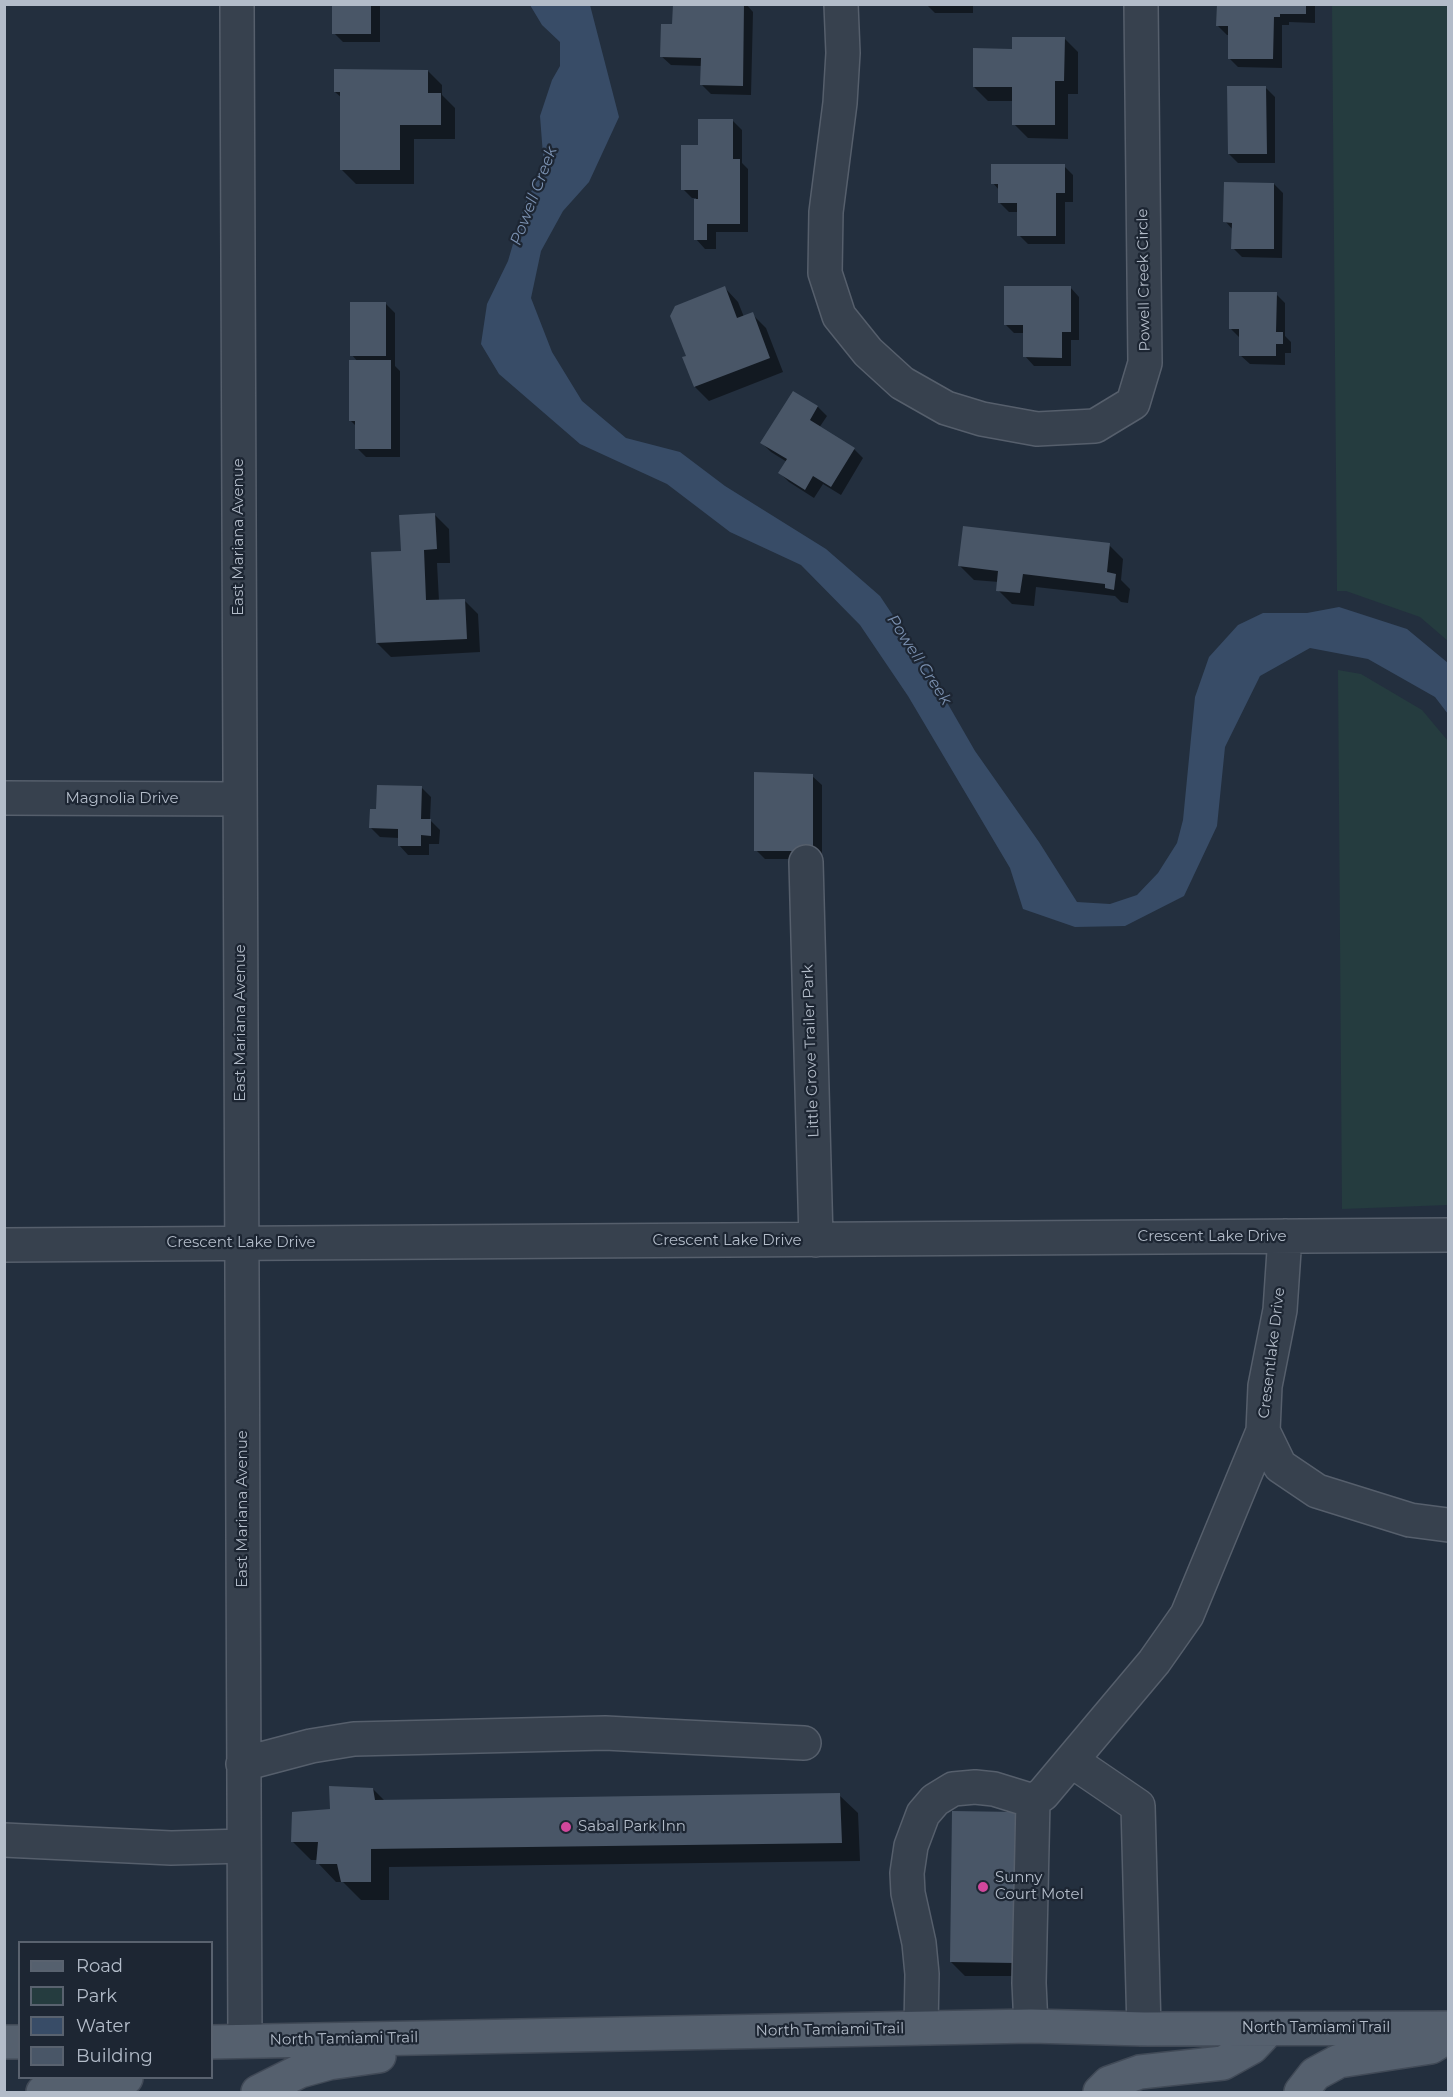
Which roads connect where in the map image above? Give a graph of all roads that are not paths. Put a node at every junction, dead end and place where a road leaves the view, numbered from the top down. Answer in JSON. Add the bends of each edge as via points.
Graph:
{"nodes":[{"id":1,"x":237,"y":4,"type":"edge"},
{"id":2,"x":841,"y":4,"type":"edge"},
{"id":3,"x":1141,"y":4,"type":"edge"},
{"id":4,"x":4,"y":798,"type":"edge"},
{"id":5,"x":239,"y":799,"type":"junction"},
{"id":6,"x":806,"y":862,"type":"dead end"},
{"id":7,"x":1449,"y":1235,"type":"edge"},
{"id":8,"x":1285,"y":1236,"type":"junction"},
{"id":9,"x":816,"y":1240,"type":"junction"},
{"id":10,"x":242,"y":1244,"type":"junction"},
{"id":11,"x":4,"y":1245,"type":"edge"},
{"id":12,"x":1263,"y":1431,"type":"junction"},
{"id":13,"x":1449,"y":1525,"type":"edge"},
{"id":14,"x":804,"y":1743,"type":"dead end"},
{"id":15,"x":1072,"y":1761,"type":"junction"},
{"id":16,"x":243,"y":1764,"type":"junction"},
{"id":17,"x":1033,"y":1801,"type":"junction"},
{"id":18,"x":4,"y":1840,"type":"edge"},
{"id":19,"x":244,"y":1846,"type":"junction"},
{"id":20,"x":1031,"y":2026,"type":"junction"},
{"id":21,"x":921,"y":2028,"type":"junction"},
{"id":22,"x":1449,"y":2028,"type":"edge"},
{"id":23,"x":1144,"y":2029,"type":"junction"},
{"id":24,"x":1269,"y":2029,"type":"junction"},
{"id":25,"x":1449,"y":2037,"type":"edge"},
{"id":26,"x":421,"y":2038,"type":"junction"},
{"id":27,"x":245,"y":2041,"type":"junction"},
{"id":28,"x":213,"y":2042,"type":"edge"},
{"id":29,"x":213,"y":2056,"type":"edge"},
{"id":30,"x":113,"y":2079,"type":"edge"},
{"id":31,"x":43,"y":2092,"type":"edge"},
{"id":32,"x":258,"y":2092,"type":"edge"},
{"id":33,"x":1100,"y":2092,"type":"edge"},
{"id":34,"x":1300,"y":2092,"type":"edge"}],
"edges":[{"from":1,"to":5,"type":"street","name":"East Mariana Avenue"},
{"from":2,"to":3,"type":"street","name":"Powell Creek Circle","via":[[843,53],[826,212],[825,273],[838,316],[868,352],[902,383],[946,408],[1037,429],[1095,426],[1133,403],[1145,363]]},
{"from":4,"to":5,"type":"street","name":"Magnolia Drive"},
{"from":5,"to":10,"type":"street","name":"East Mariana Avenue"},
{"from":6,"to":9,"type":"street","name":"Little Grove Trailer Park"},
{"from":7,"to":8,"type":"street","name":"Crescent Lake Drive"},
{"from":8,"to":9,"type":"street","name":"Crescent Lake Drive"},
{"from":8,"to":12,"type":"street","name":"Cresentlake Drive","via":[[1280,1310],[1265,1386]]},
{"from":9,"to":10,"type":"street","name":"Crescent Lake Drive"},
{"from":10,"to":11,"type":"street","name":"Crescent Lake Drive"},
{"from":10,"to":16,"type":"street","name":"East Mariana Avenue"},
{"from":12,"to":13,"type":"street","name":"Cresentlake Drive","via":[[1280,1466],[1317,1491],[1410,1520]]},
{"from":12,"to":15,"type":"street","via":[[1187,1615],[1154,1662]]},
{"from":14,"to":16,"type":"street","via":[[605,1733],[354,1739]]},
{"from":15,"to":17,"type":"street"},
{"from":15,"to":23,"type":"street","via":[[1137,1806]]},
{"from":16,"to":19,"type":"street","name":"East Mariana Avenue"},
{"from":17,"to":20,"type":"street"},
{"from":17,"to":21,"type":"street","via":[[994,1789],[953,1789],[935,1800],[923,1814],[911,1846],[907,1873],[922,1974]]},
{"from":18,"to":19,"type":"street","via":[[171,1848]]},
{"from":19,"to":27,"type":"street","name":"East Mariana Avenue"},
{"from":20,"to":21,"type":"main road","name":"North Tamiami Trail"},
{"from":20,"to":23,"type":"main road","name":"North Tamiami Trail"},
{"from":21,"to":26,"type":"main road","name":"North Tamiami Trail"},
{"from":22,"to":24,"type":"main road","name":"North Tamiami Trail"},
{"from":23,"to":24,"type":"main road","name":"North Tamiami Trail"},
{"from":24,"to":33,"type":"main road","via":[[1252,2047],[1223,2063],[1140,2072],[1108,2083]]},
{"from":25,"to":34,"type":"main road","via":[[1431,2047],[1339,2061],[1315,2074]]},
{"from":26,"to":27,"type":"main road","name":"North Tamiami Trail"},
{"from":26,"to":32,"type":"main road","via":[[390,2054],[300,2071]]},
{"from":27,"to":28,"type":"main road","name":"North Tamiami Trail"},
{"from":27,"to":29,"type":"main road"},
{"from":30,"to":31,"type":"main road","via":[[63,2083]]}]}
